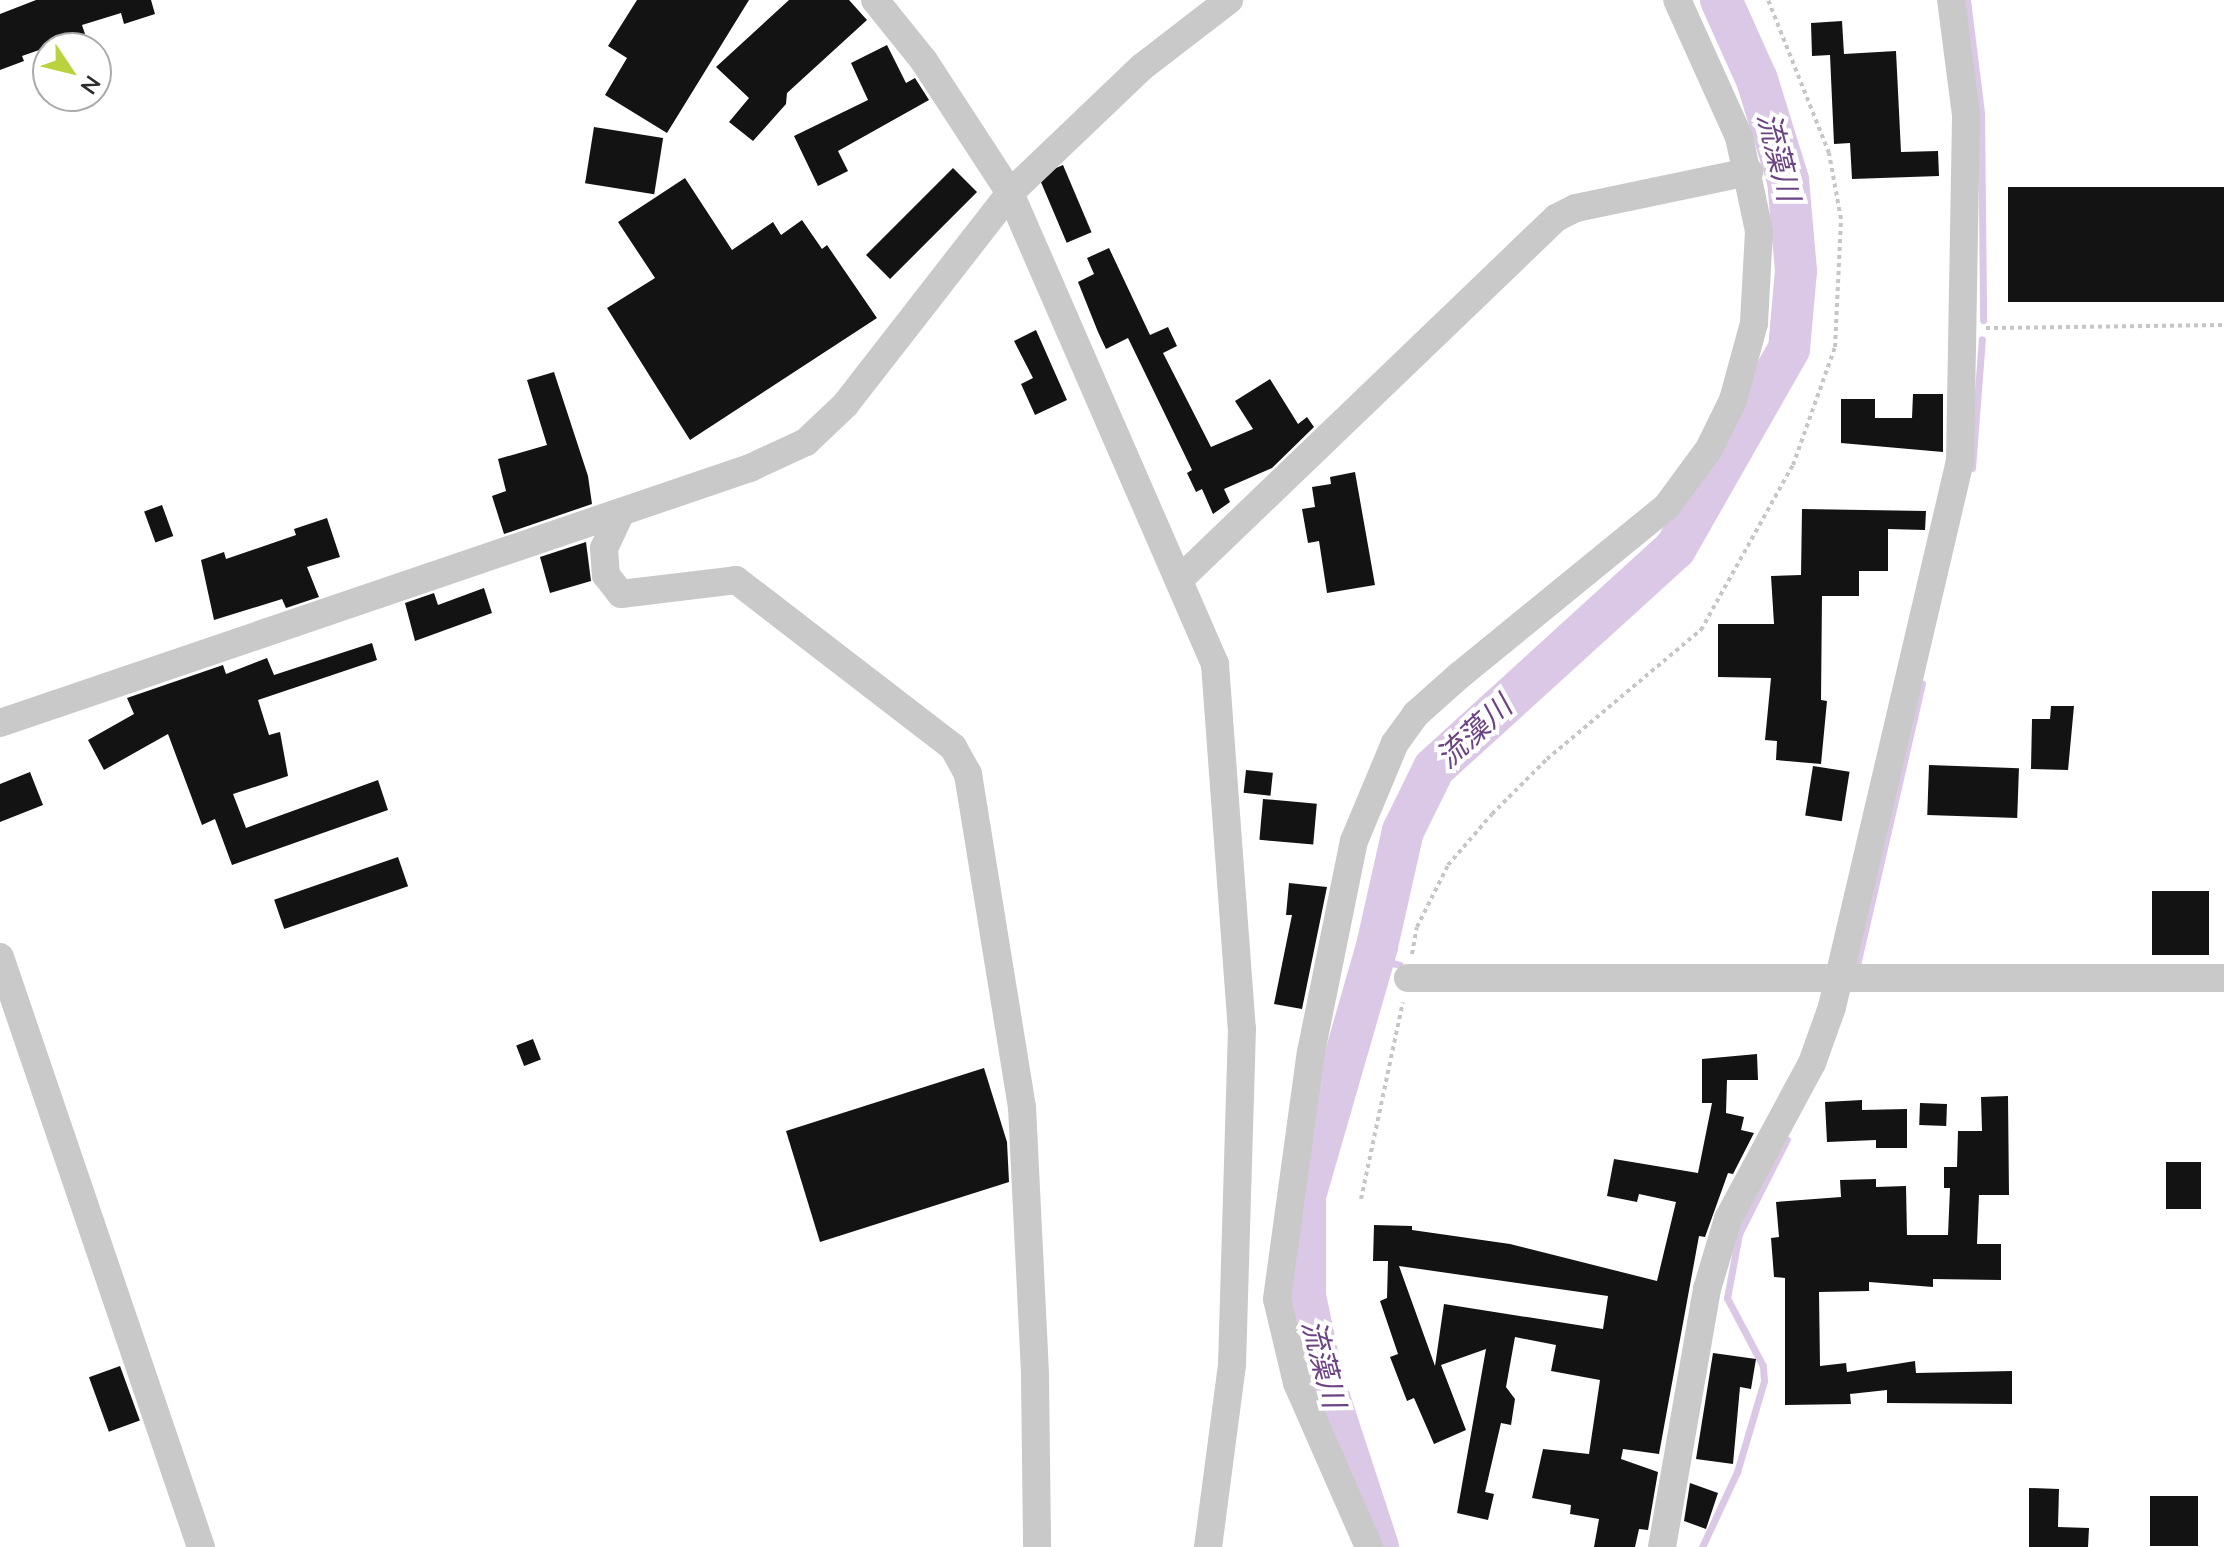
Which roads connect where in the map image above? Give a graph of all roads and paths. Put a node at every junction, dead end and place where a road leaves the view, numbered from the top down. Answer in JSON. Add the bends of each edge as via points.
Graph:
{"nodes":[{"id":1,"x":875,"y":0,"type":"edge"},
{"id":2,"x":1229,"y":0,"type":"edge"},
{"id":3,"x":1677,"y":0,"type":"edge"},
{"id":4,"x":1768,"y":0,"type":"edge"},
{"id":5,"x":1951,"y":0,"type":"edge"},
{"id":6,"x":1749,"y":172,"type":"junction"},
{"id":7,"x":1010,"y":193,"type":"junction"},
{"id":8,"x":2224,"y":325,"type":"edge"},
{"id":9,"x":1965,"y":329,"type":"junction"},
{"id":10,"x":621,"y":512,"type":"junction"},
{"id":11,"x":1179,"y":580,"type":"junction"},
{"id":12,"x":0,"y":723,"type":"edge"},
{"id":13,"x":0,"y":957,"type":"edge"},
{"id":14,"x":1408,"y":978,"type":"junction"},
{"id":15,"x":1852,"y":978,"type":"junction"},
{"id":16,"x":2224,"y":978,"type":"edge"},
{"id":17,"x":1361,"y":1199,"type":"dead end"},
{"id":18,"x":201,"y":1547,"type":"edge"},
{"id":19,"x":1037,"y":1547,"type":"edge"},
{"id":20,"x":1208,"y":1547,"type":"edge"},
{"id":21,"x":1369,"y":1547,"type":"edge"},
{"id":22,"x":1662,"y":1547,"type":"edge"}],
"edges":[{"from":1,"to":7,"type":"street","via":[[924,61]]},
{"from":2,"to":7,"type":"street","via":[[1142,67]]},
{"from":3,"to":6,"type":"street","via":[[1739,137]]},
{"from":4,"to":14,"type":"path","via":[[1829,153],[1841,219],[1835,347],[1793,465],[1701,630],[1547,759],[1448,865],[1417,927]]},
{"from":5,"to":9,"type":"street","via":[[1966,115]]},
{"from":6,"to":11,"type":"street","via":[[1576,208],[1556,218]]},
{"from":6,"to":21,"type":"street","via":[[1759,231],[1754,323],[1733,400],[1709,449],[1667,506],[1416,714],[1373,786],[1354,841],[1311,1052],[1277,1299],[1283,1342],[1297,1383]]},
{"from":7,"to":10,"type":"street","via":[[845,405],[806,442],[750,468]]},
{"from":7,"to":11,"type":"street"},
{"from":8,"to":9,"type":"path"},
{"from":9,"to":15,"type":"street","via":[[1960,461]]},
{"from":10,"to":12,"type":"street"},
{"from":10,"to":19,"type":"street","via":[[604,548],[606,575],[621,594],[736,580],[953,747],[968,774],[1022,1107]]},
{"from":11,"to":20,"type":"street","via":[[1210,653],[1242,1028],[1232,1365]]},
{"from":13,"to":18,"type":"street"},
{"from":14,"to":15,"type":"street"},
{"from":14,"to":17,"type":"path"},
{"from":15,"to":16,"type":"street"},
{"from":15,"to":22,"type":"street","via":[[1728,1219],[1707,1289]]}]}
